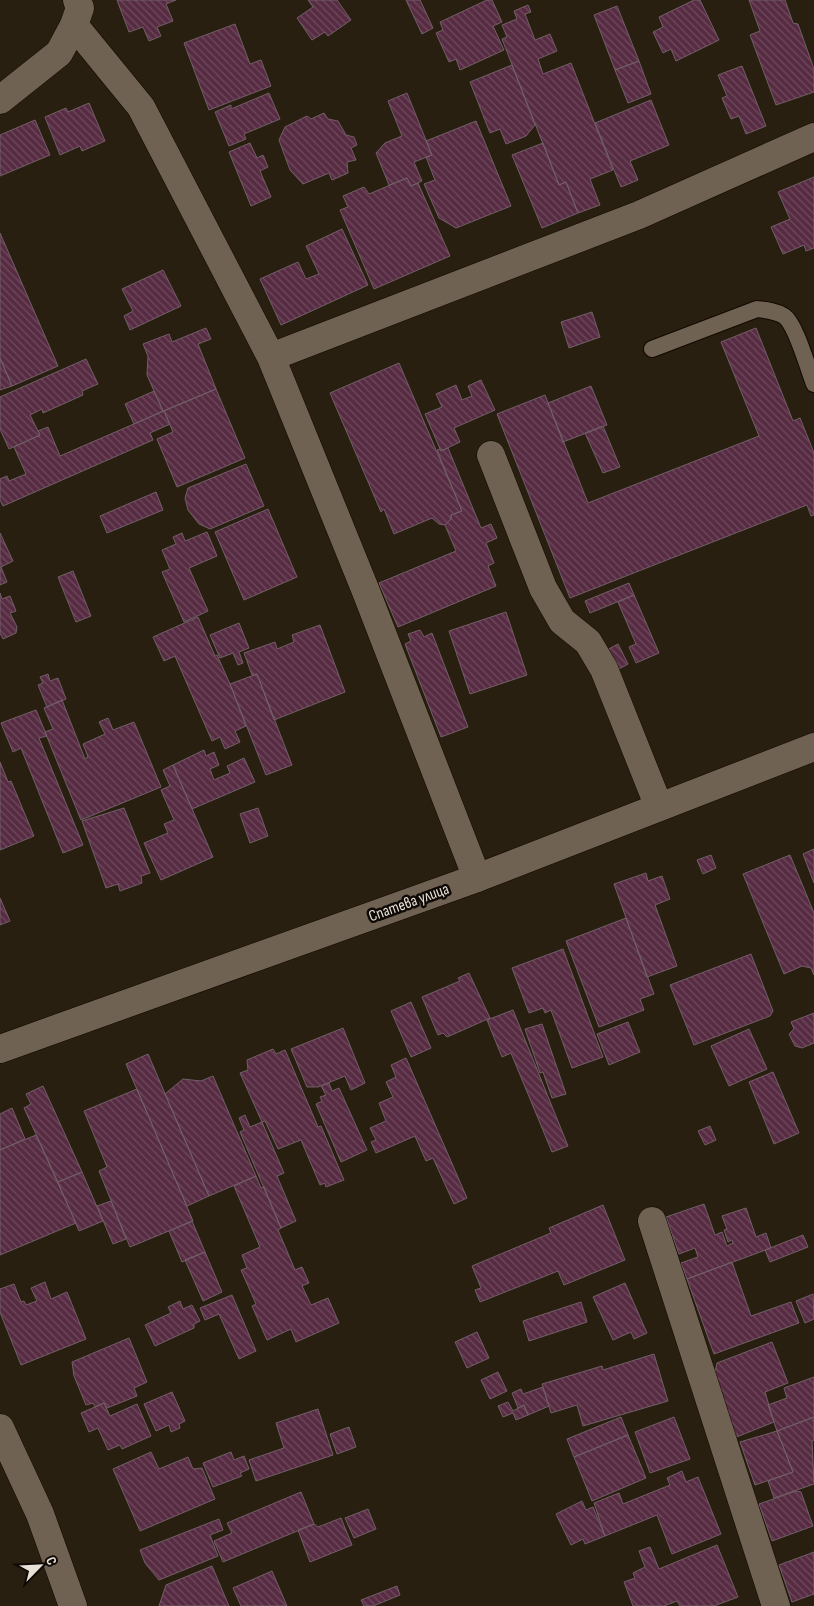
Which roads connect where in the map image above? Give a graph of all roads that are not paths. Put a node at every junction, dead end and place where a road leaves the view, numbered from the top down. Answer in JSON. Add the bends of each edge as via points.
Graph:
{"nodes":[{"id":1,"x":76,"y":13,"type":"edge"},
{"id":2,"x":0,"y":100,"type":"edge"},
{"id":3,"x":814,"y":137,"type":"edge"},
{"id":4,"x":652,"y":348,"type":"dead end"},
{"id":5,"x":270,"y":357,"type":"junction"},
{"id":6,"x":814,"y":384,"type":"edge"},
{"id":7,"x":491,"y":455,"type":"dead end"},
{"id":8,"x":814,"y":747,"type":"edge"},
{"id":9,"x":659,"y":807,"type":"junction"},
{"id":10,"x":477,"y":878,"type":"junction"},
{"id":11,"x":0,"y":1049,"type":"edge"},
{"id":12,"x":652,"y":1221,"type":"dead end"},
{"id":13,"x":0,"y":1428,"type":"edge"},
{"id":14,"x":72,"y":1606,"type":"edge"},
{"id":15,"x":776,"y":1606,"type":"edge"}],
"edges":[{"from":1,"to":2,"type":"street","via":[[60,53]]},
{"from":1,"to":5,"type":"street","via":[[141,107]]},
{"from":3,"to":5,"type":"street","via":[[639,214]]},
{"from":4,"to":6,"type":"lane","via":[[757,310],[772,311],[786,317]]},
{"from":5,"to":10,"type":"street","via":[[365,589]]},
{"from":7,"to":9,"type":"street","via":[[543,588],[562,622],[588,642],[604,669]]},
{"from":8,"to":9,"type":"street","name":"Спатева улица"},
{"from":9,"to":10,"type":"street","name":"Спатева улица"},
{"from":10,"to":11,"type":"street","name":"Спатева улица"},
{"from":12,"to":15,"type":"street"},
{"from":13,"to":14,"type":"street","via":[[40,1514]]}]}
